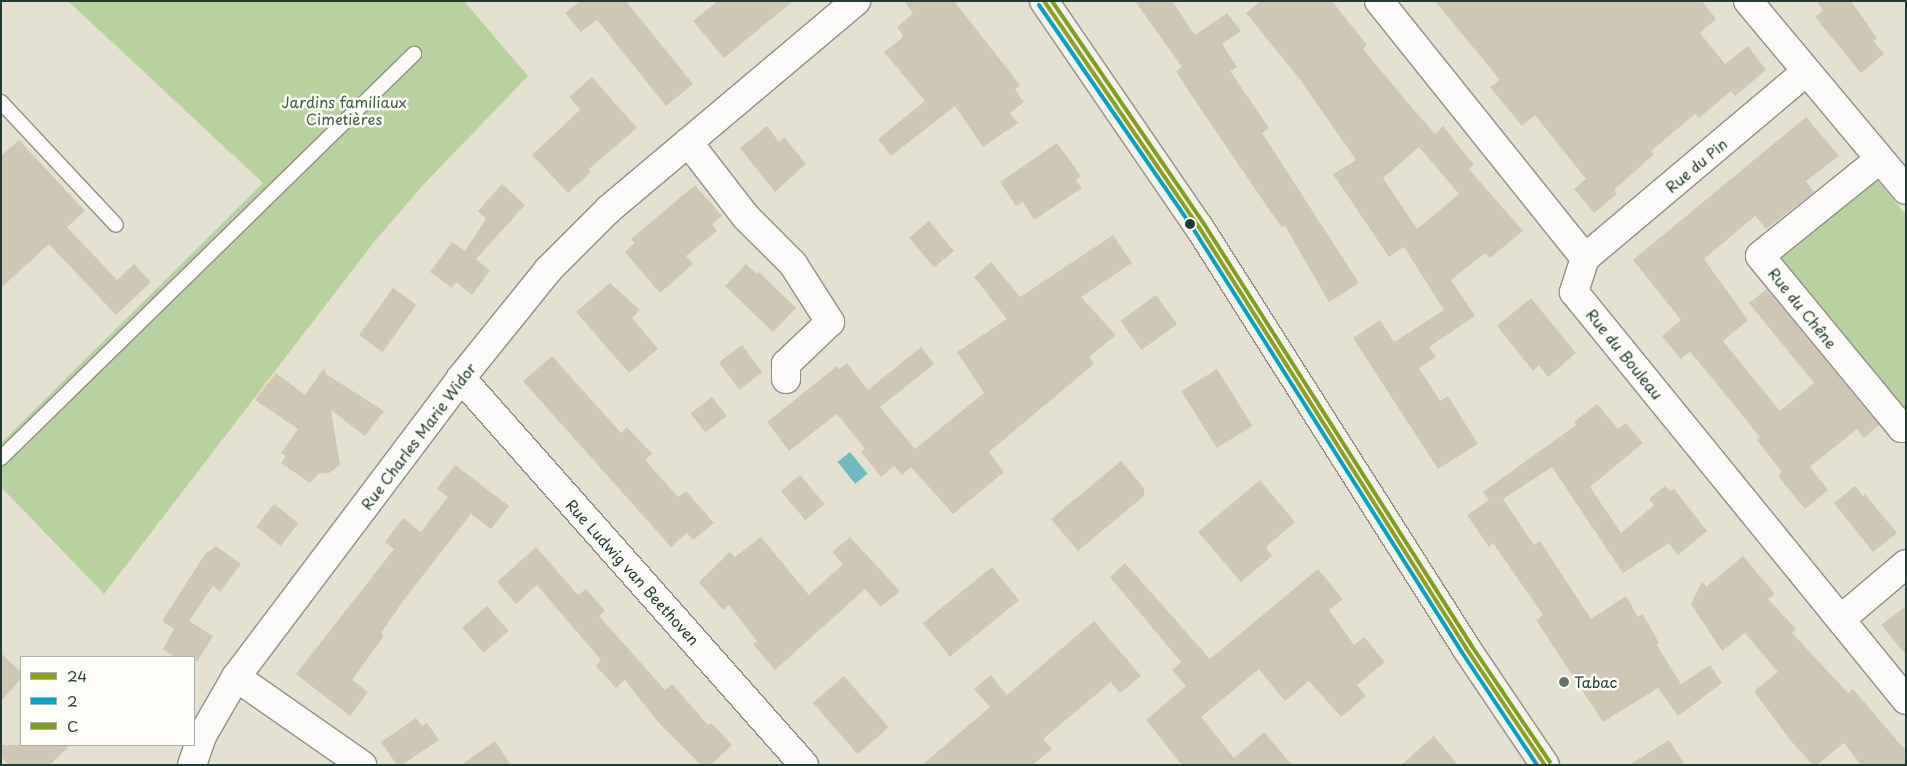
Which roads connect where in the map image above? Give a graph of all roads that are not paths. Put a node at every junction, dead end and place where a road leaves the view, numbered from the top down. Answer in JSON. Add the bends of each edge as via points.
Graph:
{"nodes":[{"id":1,"x":856,"y":1,"type":"edge"},
{"id":2,"x":1044,"y":1,"type":"edge"},
{"id":3,"x":1379,"y":1,"type":"edge"},
{"id":4,"x":1748,"y":1,"type":"edge"},
{"id":5,"x":414,"y":54,"type":"dead end"},
{"id":6,"x":1806,"y":72,"type":"junction"},
{"id":7,"x":1,"y":102,"type":"edge"},
{"id":8,"x":688,"y":142,"type":"junction"},
{"id":9,"x":1880,"y":159,"type":"junction"},
{"id":10,"x":1906,"y":190,"type":"edge"},
{"id":11,"x":116,"y":225,"type":"dead end"},
{"id":12,"x":1585,"y":258,"type":"junction"},
{"id":13,"x":461,"y":378,"type":"junction"},
{"id":14,"x":786,"y":379,"type":"dead end"},
{"id":15,"x":1906,"y":425,"type":"edge"},
{"id":16,"x":1,"y":458,"type":"edge"},
{"id":17,"x":1906,"y":564,"type":"edge"},
{"id":18,"x":1841,"y":619,"type":"junction"},
{"id":19,"x":236,"y":676,"type":"junction"},
{"id":20,"x":1906,"y":700,"type":"edge"},
{"id":21,"x":192,"y":765,"type":"edge"},
{"id":22,"x":362,"y":765,"type":"edge"},
{"id":23,"x":804,"y":765,"type":"edge"},
{"id":24,"x":1545,"y":765,"type":"edge"}],
"edges":[{"from":1,"to":8,"type":"street","name":"Rue Charles Marie Widor"},
{"from":2,"to":24,"type":"main road","via":[[1199,227],[1466,648]]},
{"from":3,"to":12,"type":"street"},
{"from":4,"to":6,"type":"street"},
{"from":5,"to":16,"type":"lane"},
{"from":6,"to":9,"type":"street"},
{"from":6,"to":12,"type":"street","name":"Rue du Pin"},
{"from":7,"to":11,"type":"lane"},
{"from":8,"to":13,"type":"street","name":"Rue Charles Marie Widor","via":[[609,209],[548,270]]},
{"from":8,"to":14,"type":"street","via":[[746,216],[793,264],[830,322],[786,364]]},
{"from":9,"to":10,"type":"street"},
{"from":9,"to":15,"type":"street","name":"Rue du Chêne","via":[[1760,256],[1902,428]]},
{"from":12,"to":18,"type":"street","name":"Rue du Bouleau","via":[[1574,292]]},
{"from":13,"to":19,"type":"street","name":"Rue Charles Marie Widor"},
{"from":13,"to":23,"type":"street","name":"Rue Ludwig van Beethoven"},
{"from":17,"to":18,"type":"street"},
{"from":18,"to":20,"type":"street","name":"Rue du Bouleau"},
{"from":19,"to":21,"type":"street","name":"Rue Charles Marie Widor","via":[[202,736]]},
{"from":19,"to":22,"type":"street"}]}
